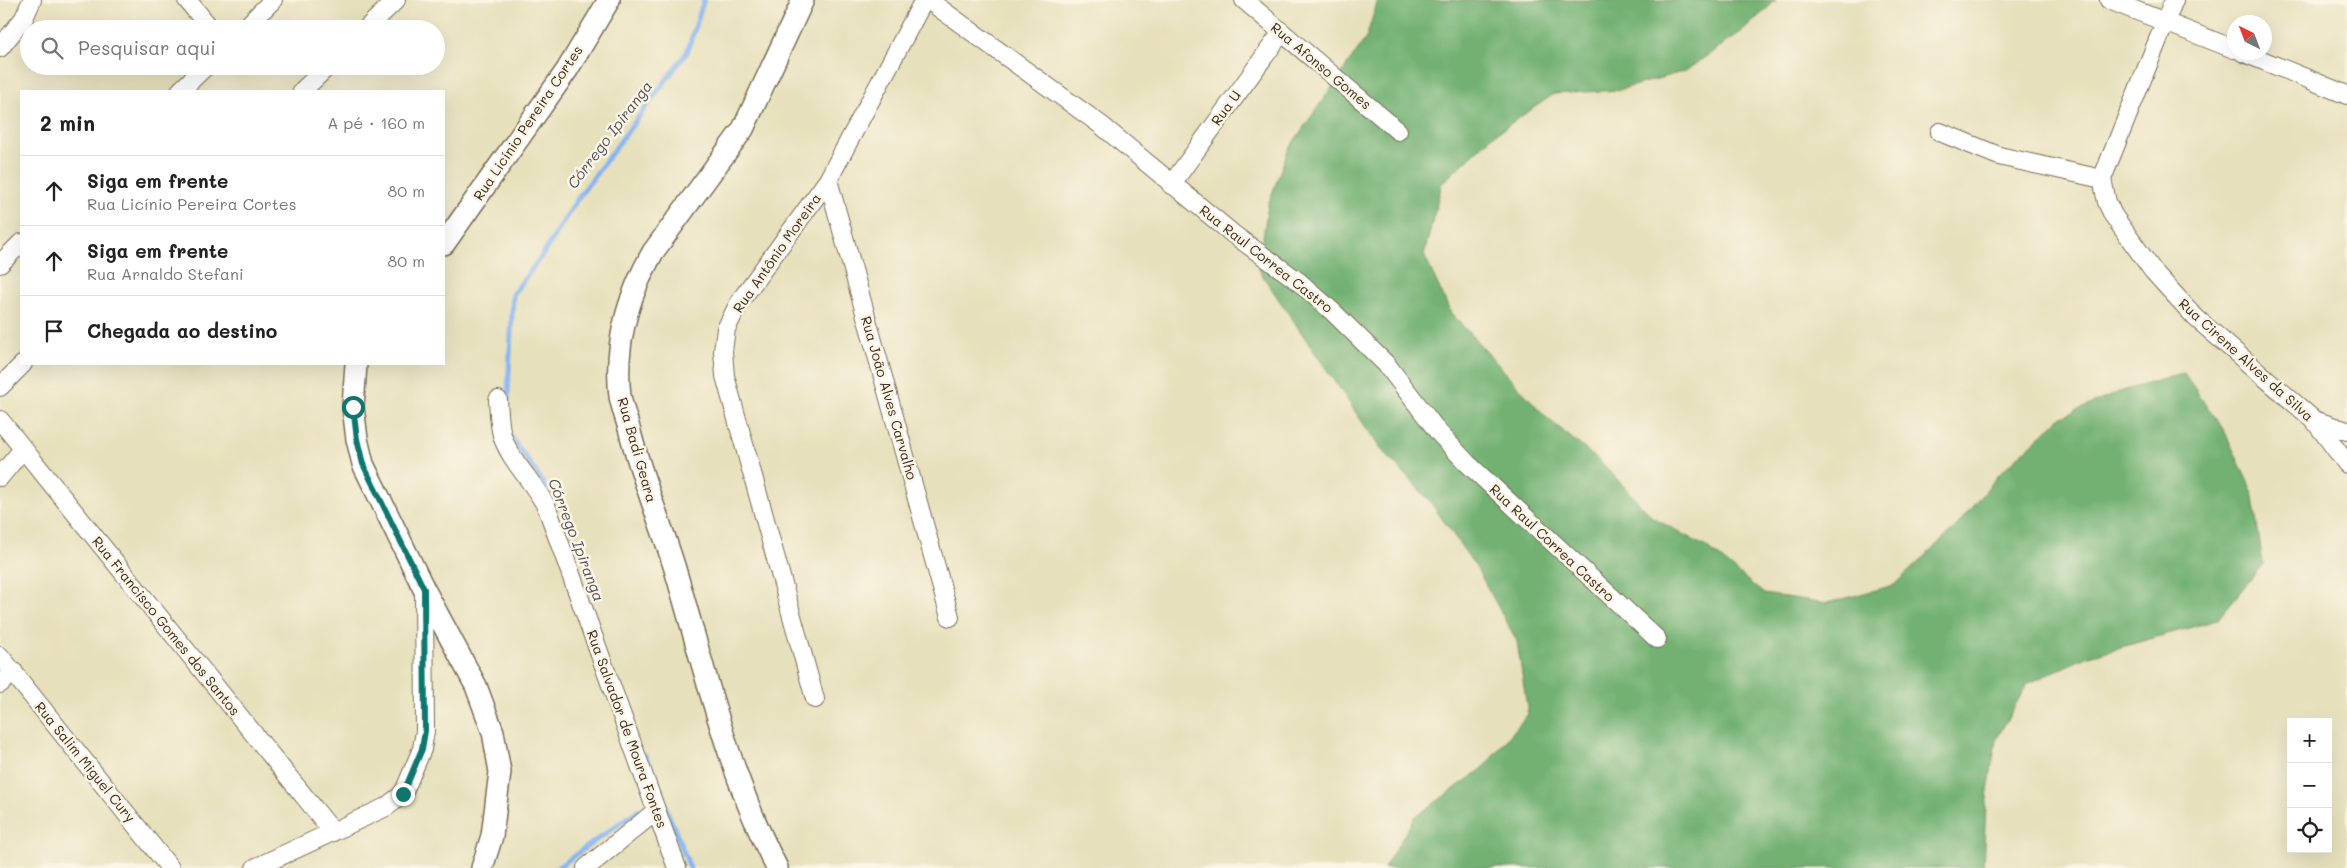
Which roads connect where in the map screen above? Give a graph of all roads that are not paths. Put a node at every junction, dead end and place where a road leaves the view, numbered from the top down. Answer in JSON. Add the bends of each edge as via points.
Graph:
{"nodes":[{"id":1,"x":32,"y":0,"type":"edge"},
{"id":2,"x":187,"y":0,"type":"edge"},
{"id":3,"x":272,"y":0,"type":"edge"},
{"id":4,"x":396,"y":0,"type":"edge"},
{"id":5,"x":609,"y":0,"type":"edge"},
{"id":6,"x":803,"y":0,"type":"edge"},
{"id":7,"x":924,"y":0,"type":"edge"},
{"id":8,"x":928,"y":0,"type":"edge"},
{"id":9,"x":1244,"y":0,"type":"edge"},
{"id":10,"x":2108,"y":0,"type":"edge"},
{"id":11,"x":2174,"y":0,"type":"edge"},
{"id":12,"x":22,"y":20,"type":"edge"},
{"id":13,"x":204,"y":20,"type":"edge"},
{"id":14,"x":253,"y":20,"type":"edge"},
{"id":15,"x":375,"y":20,"type":"edge"},
{"id":16,"x":2164,"y":21,"type":"junction"},
{"id":17,"x":20,"y":23,"type":"edge"},
{"id":18,"x":1282,"y":32,"type":"junction"},
{"id":19,"x":2227,"y":46,"type":"edge"},
{"id":20,"x":0,"y":48,"type":"edge"},
{"id":21,"x":2262,"y":60,"type":"edge"},
{"id":22,"x":197,"y":75,"type":"edge"},
{"id":23,"x":319,"y":75,"type":"edge"},
{"id":24,"x":181,"y":90,"type":"edge"},
{"id":25,"x":303,"y":90,"type":"edge"},
{"id":26,"x":2347,"y":95,"type":"edge"},
{"id":27,"x":1398,"y":131,"type":"dead end"},
{"id":28,"x":1940,"y":132,"type":"dead end"},
{"id":29,"x":2102,"y":179,"type":"junction"},
{"id":30,"x":828,"y":180,"type":"junction"},
{"id":31,"x":1171,"y":185,"type":"junction"},
{"id":32,"x":445,"y":243,"type":"edge"},
{"id":33,"x":20,"y":244,"type":"edge"},
{"id":34,"x":0,"y":264,"type":"edge"},
{"id":35,"x":22,"y":365,"type":"edge"},
{"id":36,"x":356,"y":365,"type":"edge"},
{"id":37,"x":0,"y":386,"type":"edge"},
{"id":38,"x":498,"y":400,"type":"dead end"},
{"id":39,"x":0,"y":420,"type":"edge"},
{"id":40,"x":2314,"y":420,"type":"junction"},
{"id":41,"x":2347,"y":431,"type":"edge"},
{"id":42,"x":22,"y":450,"type":"junction"},
{"id":43,"x":2347,"y":464,"type":"edge"},
{"id":44,"x":0,"y":477,"type":"edge"},
{"id":45,"x":424,"y":589,"type":"junction"},
{"id":46,"x":950,"y":617,"type":"dead end"},
{"id":47,"x":1656,"y":639,"type":"dead end"},
{"id":48,"x":0,"y":656,"type":"edge"},
{"id":49,"x":14,"y":672,"type":"junction"},
{"id":50,"x":0,"y":684,"type":"edge"},
{"id":51,"x":815,"y":699,"type":"dead end"},
{"id":52,"x":656,"y":811,"type":"junction"},
{"id":53,"x":333,"y":832,"type":"junction"},
{"id":54,"x":170,"y":868,"type":"edge"},
{"id":55,"x":255,"y":868,"type":"edge"},
{"id":56,"x":482,"y":868,"type":"edge"},
{"id":57,"x":586,"y":868,"type":"edge"},
{"id":58,"x":677,"y":868,"type":"edge"},
{"id":59,"x":777,"y":868,"type":"edge"}],
"edges":[{"from":1,"to":12,"type":"street"},
{"from":2,"to":13,"type":"street"},
{"from":3,"to":14,"type":"street"},
{"from":4,"to":15,"type":"street"},
{"from":5,"to":32,"type":"street","name":"Rua Licínio Pereira Cortes","via":[[567,70]]},
{"from":6,"to":59,"type":"street","name":"Rua Badi Geara","via":[[744,129],[641,272],[629,300],[619,354],[620,396],[636,454],[674,567],[724,739],[757,829]]},
{"from":7,"to":30,"type":"street","name":"Rua Antônio Moreira"},
{"from":8,"to":31,"type":"street","name":"Rua Raul Correa Castro","via":[[1100,124]]},
{"from":9,"to":18,"type":"street","name":"Rua Afonso Gomes"},
{"from":10,"to":16,"type":"street"},
{"from":11,"to":16,"type":"street"},
{"from":16,"to":19,"type":"street"},
{"from":16,"to":29,"type":"street"},
{"from":17,"to":20,"type":"street"},
{"from":18,"to":27,"type":"street","name":"Rua Afonso Gomes"},
{"from":18,"to":31,"type":"street","name":"Rua U"},
{"from":21,"to":26,"type":"street"},
{"from":22,"to":24,"type":"street"},
{"from":23,"to":25,"type":"street"},
{"from":28,"to":29,"type":"street","via":[[1999,156]]},
{"from":29,"to":40,"type":"street","name":"Rua Cirene Alves da Silva","via":[[2113,215],[2153,271],[2196,318]]},
{"from":30,"to":46,"type":"street","name":"Rua João Alves Carvalho"},
{"from":30,"to":51,"type":"street","name":"Rua Antônio Moreira","via":[[740,301],[726,330],[723,351],[725,376]]},
{"from":31,"to":47,"type":"street","name":"Rua Raul Correa Castro","via":[[1298,281],[1333,312],[1387,365],[1439,433],[1467,463]]},
{"from":33,"to":34,"type":"street"},
{"from":35,"to":37,"type":"street"},
{"from":36,"to":45,"type":"street","via":[[353,407],[363,464]]},
{"from":38,"to":52,"type":"street","name":"Rua Salvador de Moura Fontes","via":[[501,434],[547,508]]},
{"from":39,"to":42,"type":"street","name":"Rua Francisco Gomes dos Santos"},
{"from":40,"to":41,"type":"street"},
{"from":40,"to":43,"type":"street","name":"Rua Cirene Alves da Silva"},
{"from":42,"to":44,"type":"street"},
{"from":42,"to":53,"type":"street","name":"Rua Francisco Gomes dos Santos"},
{"from":45,"to":53,"type":"street","via":[[425,731],[422,749],[403,794],[386,807]]},
{"from":45,"to":56,"type":"street","via":[[476,686],[493,732],[500,772],[492,836]]},
{"from":48,"to":49,"type":"street","name":"Rua Salim Miguel Cury"},
{"from":49,"to":50,"type":"street"},
{"from":49,"to":54,"type":"street","name":"Rua Salim Miguel Cury"},
{"from":52,"to":57,"type":"street"},
{"from":52,"to":58,"type":"street","name":"Rua Salvador de Moura Fontes"},
{"from":53,"to":55,"type":"street"}]}
